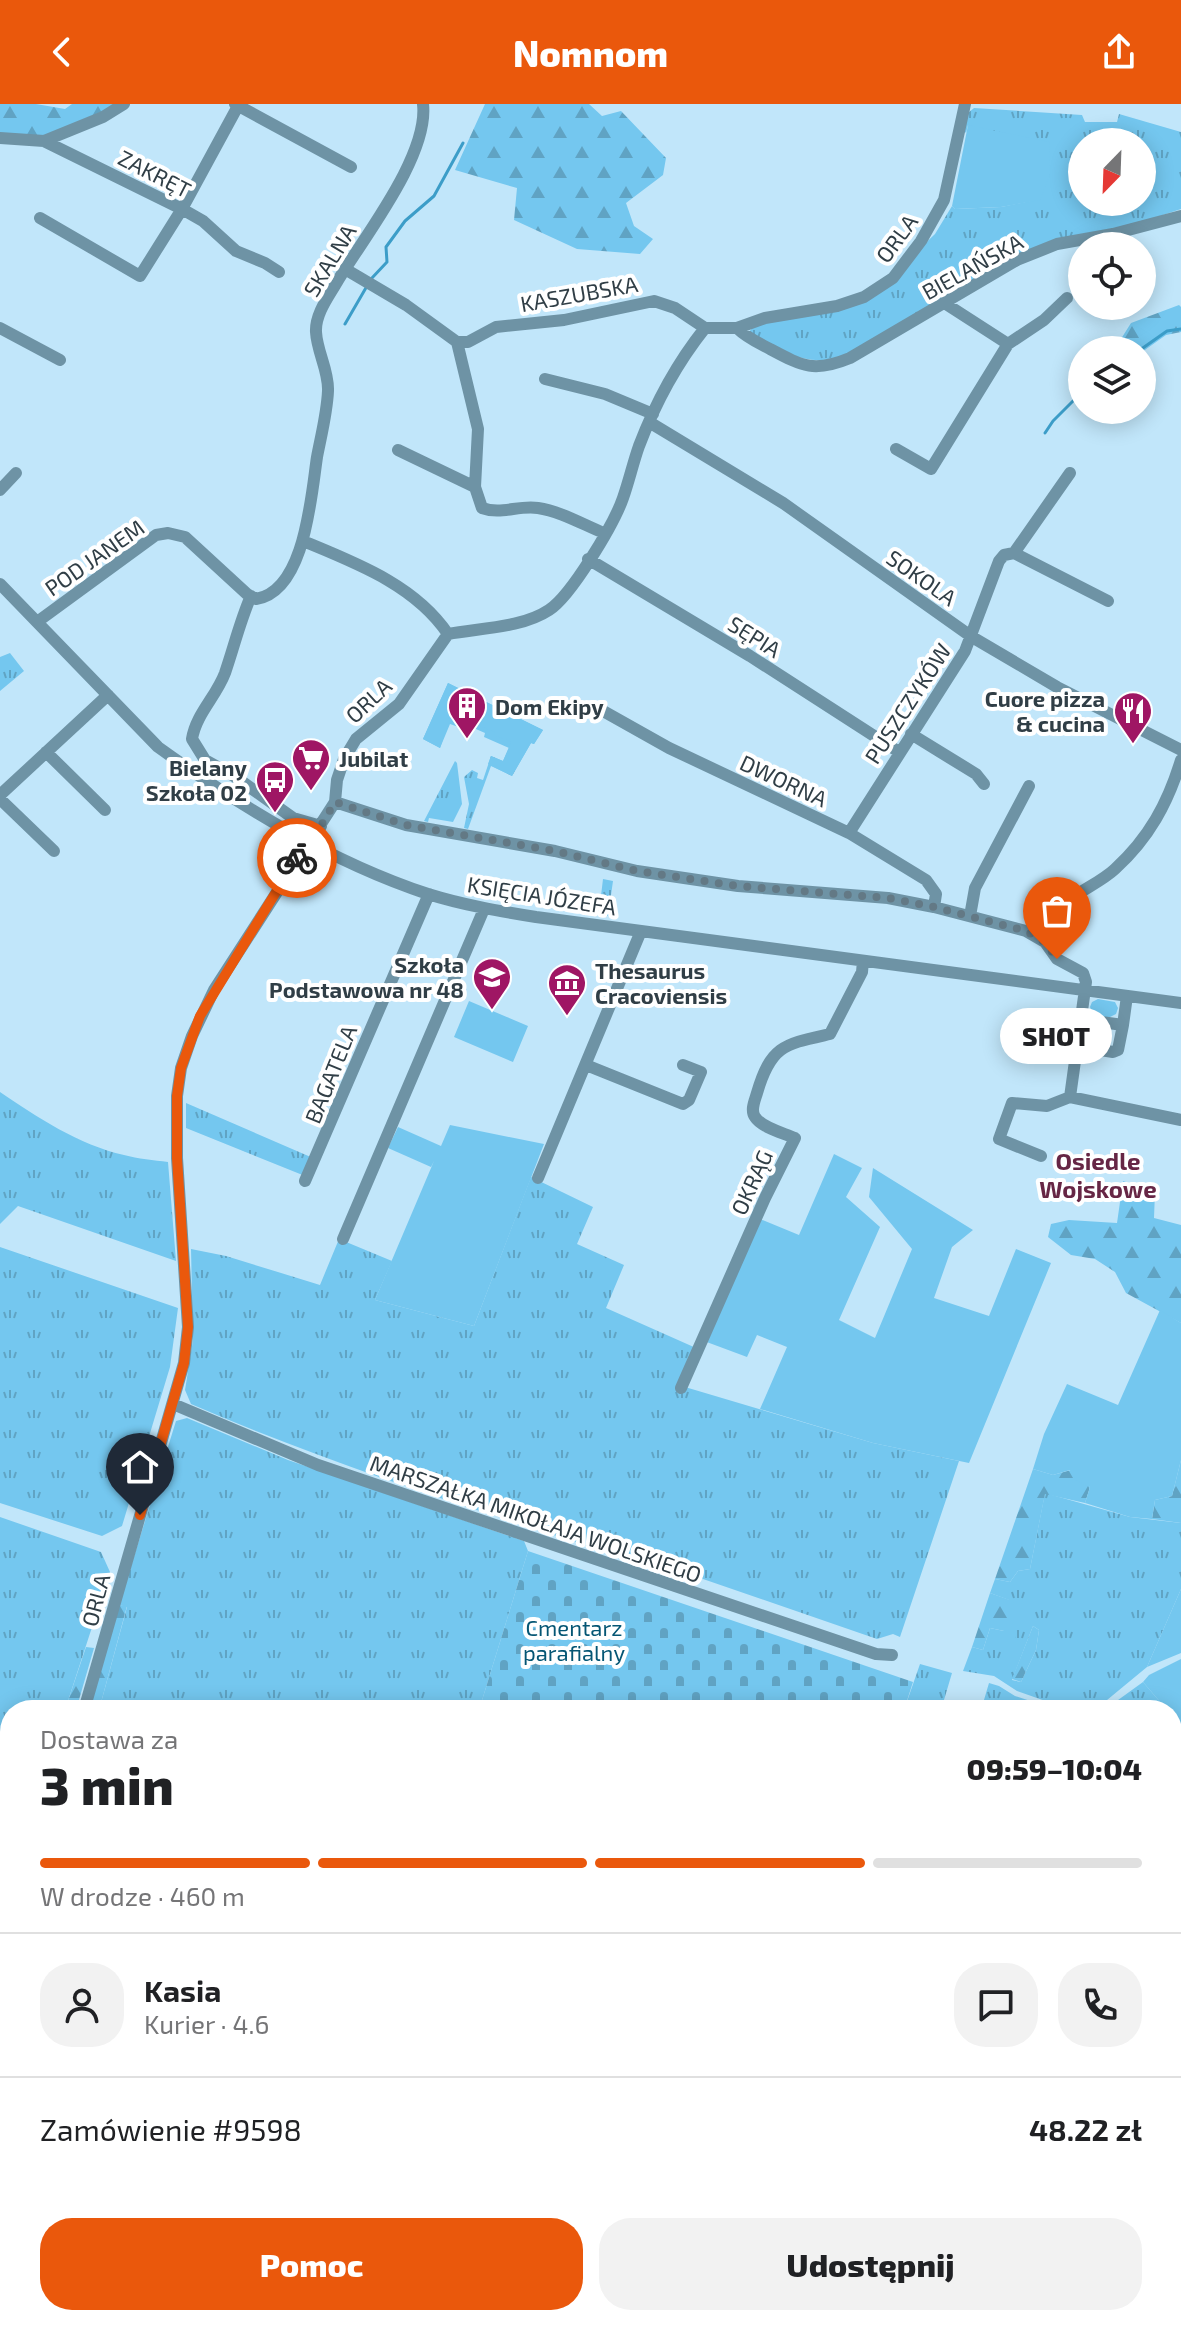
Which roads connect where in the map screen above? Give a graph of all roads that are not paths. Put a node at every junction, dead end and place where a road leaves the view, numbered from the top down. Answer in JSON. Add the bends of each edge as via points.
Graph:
{"nodes":[{"id":1,"x":124,"y":104,"type":"edge"},
{"id":2,"x":423,"y":104,"type":"edge"},
{"id":3,"x":965,"y":104,"type":"edge"},
{"id":4,"x":237,"y":105,"type":"edge"},
{"id":5,"x":0,"y":138,"type":"edge"},
{"id":6,"x":44,"y":141,"type":"junction"},
{"id":7,"x":351,"y":167,"type":"dead end"},
{"id":8,"x":182,"y":209,"type":"junction"},
{"id":9,"x":1181,"y":216,"type":"edge"},
{"id":10,"x":40,"y":218,"type":"dead end"},
{"id":11,"x":345,"y":269,"type":"junction"},
{"id":12,"x":279,"y":272,"type":"dead end"},
{"id":13,"x":1067,"y":298,"type":"dead end"},
{"id":14,"x":946,"y":304,"type":"junction"},
{"id":15,"x":0,"y":328,"type":"edge"},
{"id":16,"x":705,"y":328,"type":"junction"},
{"id":17,"x":737,"y":328,"type":"junction"},
{"id":18,"x":457,"y":342,"type":"junction"},
{"id":19,"x":1008,"y":344,"type":"junction"},
{"id":20,"x":60,"y":360,"type":"dead end"},
{"id":21,"x":545,"y":379,"type":"dead end"},
{"id":22,"x":651,"y":418,"type":"junction"},
{"id":23,"x":896,"y":449,"type":"dead end"},
{"id":24,"x":398,"y":450,"type":"dead end"},
{"id":25,"x":16,"y":473,"type":"dead end"},
{"id":26,"x":1070,"y":473,"type":"dead end"},
{"id":27,"x":475,"y":487,"type":"junction"},
{"id":28,"x":0,"y":490,"type":"edge"},
{"id":29,"x":604,"y":533,"type":"junction"},
{"id":30,"x":303,"y":541,"type":"junction"},
{"id":31,"x":1014,"y":553,"type":"junction"},
{"id":32,"x":588,"y":559,"type":"junction"},
{"id":33,"x":0,"y":584,"type":"edge"},
{"id":34,"x":251,"y":596,"type":"junction"},
{"id":35,"x":1108,"y":601,"type":"dead end"},
{"id":36,"x":37,"y":622,"type":"junction"},
{"id":37,"x":448,"y":634,"type":"junction"},
{"id":38,"x":972,"y":637,"type":"junction"},
{"id":39,"x":108,"y":695,"type":"junction"},
{"id":40,"x":596,"y":707,"type":"dead end"},
{"id":41,"x":911,"y":734,"type":"junction"},
{"id":42,"x":1181,"y":750,"type":"edge"},
{"id":43,"x":46,"y":752,"type":"junction"},
{"id":44,"x":899,"y":752,"type":"junction"},
{"id":45,"x":1181,"y":760,"type":"edge"},
{"id":46,"x":984,"y":784,"type":"dead end"},
{"id":47,"x":1029,"y":786,"type":"dead end"},
{"id":48,"x":0,"y":797,"type":"edge"},
{"id":49,"x":335,"y":802,"type":"junction"},
{"id":50,"x":105,"y":810,"type":"dead end"},
{"id":51,"x":321,"y":826,"type":"junction"},
{"id":52,"x":849,"y":833,"type":"junction"},
{"id":53,"x":309,"y":842,"type":"junction"},
{"id":54,"x":54,"y":851,"type":"dead end"},
{"id":55,"x":429,"y":894,"type":"junction"},
{"id":56,"x":934,"y":907,"type":"junction"},
{"id":57,"x":484,"y":909,"type":"junction"},
{"id":58,"x":970,"y":916,"type":"junction"},
{"id":59,"x":641,"y":931,"type":"junction"},
{"id":60,"x":1045,"y":942,"type":"junction"},
{"id":61,"x":863,"y":961,"type":"junction"},
{"id":62,"x":1085,"y":990,"type":"junction"},
{"id":63,"x":1127,"y":996,"type":"junction"},
{"id":64,"x":1181,"y":1003,"type":"edge"},
{"id":65,"x":1080,"y":1019,"type":"junction"},
{"id":66,"x":1123,"y":1025,"type":"junction"},
{"id":67,"x":1076,"y":1046,"type":"junction"},
{"id":68,"x":586,"y":1065,"type":"junction"},
{"id":69,"x":683,"y":1065,"type":"dead end"},
{"id":70,"x":1070,"y":1097,"type":"junction"},
{"id":71,"x":1181,"y":1120,"type":"edge"},
{"id":72,"x":1041,"y":1156,"type":"dead end"},
{"id":73,"x":538,"y":1178,"type":"dead end"},
{"id":74,"x":305,"y":1181,"type":"dead end"},
{"id":75,"x":343,"y":1239,"type":"dead end"},
{"id":76,"x":681,"y":1388,"type":"dead end"},
{"id":77,"x":173,"y":1404,"type":"junction"},
{"id":78,"x":892,"y":1655,"type":"dead end"},
{"id":79,"x":87,"y":1700,"type":"edge"}],
"edges":[{"from":1,"to":6,"type":"street"},
{"from":2,"to":11,"type":"street","name":"SKALNA","via":[[422,128],[394,191]]},
{"from":3,"to":17,"type":"street","name":"ORLA","via":[[944,200],[893,278],[864,297],[837,306]]},
{"from":4,"to":7,"type":"street"},
{"from":4,"to":8,"type":"street"},
{"from":5,"to":6,"type":"street","name":"ZAKRĘT"},
{"from":6,"to":8,"type":"street","name":"ZAKRĘT"},
{"from":8,"to":10,"type":"street","via":[[140,276]]},
{"from":8,"to":12,"type":"street","name":"ZAKRĘT","via":[[236,251]]},
{"from":9,"to":14,"type":"street","name":"BIELAŃSKA","via":[[1057,244],[1017,260]]},
{"from":11,"to":18,"type":"street"},
{"from":11,"to":30,"type":"street","name":"SKALNA","via":[[316,330],[328,389]]},
{"from":13,"to":19,"type":"street"},
{"from":14,"to":17,"type":"street","name":"BIELAŃSKA","via":[[830,366],[790,361]]},
{"from":14,"to":19,"type":"street"},
{"from":15,"to":20,"type":"street"},
{"from":16,"to":17,"type":"street","name":"ORLA"},
{"from":16,"to":18,"type":"street","name":"KASZUBSKA","via":[[654,301],[564,320],[496,327]]},
{"from":16,"to":22,"type":"street","via":[[687,350]]},
{"from":18,"to":27,"type":"street","via":[[478,429]]},
{"from":19,"to":23,"type":"street","via":[[931,469]]},
{"from":21,"to":22,"type":"street","via":[[605,394]]},
{"from":22,"to":29,"type":"street","via":[[622,502]]},
{"from":22,"to":38,"type":"street","name":"SOKOLA","via":[[783,503]]},
{"from":24,"to":27,"type":"street"},
{"from":25,"to":28,"type":"street"},
{"from":26,"to":31,"type":"street","name":"PUSZCZYKÓW"},
{"from":27,"to":29,"type":"street","via":[[482,508],[543,509]]},
{"from":29,"to":32,"type":"street"},
{"from":30,"to":34,"type":"street","via":[[276,591],[263,598]]},
{"from":30,"to":37,"type":"street","via":[[402,589],[435,614]]},
{"from":31,"to":35,"type":"street"},
{"from":31,"to":38,"type":"street","name":"PUSZCZYKÓW","via":[[999,561]]},
{"from":32,"to":37,"type":"street","via":[[563,599],[547,612]]},
{"from":32,"to":44,"type":"street","name":"SĘPIA"},
{"from":33,"to":36,"type":"street","name":"KSIĘCIA JÓZEFA"},
{"from":34,"to":36,"type":"street","name":"POD JANEM","via":[[185,537],[168,533],[156,535]]},
{"from":34,"to":51,"type":"street","via":[[224,674],[192,739],[205,760],[293,818]]},
{"from":36,"to":39,"type":"street","name":"KSIĘCIA JÓZEFA"},
{"from":37,"to":49,"type":"street","name":"ORLA","via":[[399,704],[356,739],[337,780]]},
{"from":38,"to":41,"type":"street","name":"PUSZCZYKÓW"},
{"from":38,"to":42,"type":"street","name":"SOKOLA"},
{"from":39,"to":43,"type":"street"},
{"from":39,"to":53,"type":"street","name":"KSIĘCIA JÓZEFA","via":[[183,766]]},
{"from":40,"to":52,"type":"street","name":"DWORNA","via":[[669,748]]},
{"from":41,"to":44,"type":"street","name":"PUSZCZYKÓW"},
{"from":41,"to":46,"type":"street"},
{"from":43,"to":48,"type":"street"},
{"from":43,"to":50,"type":"street"},
{"from":44,"to":52,"type":"street","name":"PUSZCZYKÓW"},
{"from":45,"to":60,"type":"street","via":[[1151,829],[1112,873],[1057,912]]},
{"from":47,"to":58,"type":"street","via":[[975,888]]},
{"from":48,"to":54,"type":"street"},
{"from":49,"to":51,"type":"street","name":"ORLA"},
{"from":49,"to":56,"type":"street","via":[[406,825],[637,871]]},
{"from":51,"to":53,"type":"street","name":"ORLA"},
{"from":52,"to":56,"type":"street","name":"DWORNA","via":[[926,880],[936,894]]},
{"from":53,"to":55,"type":"street","name":"KSIĘCIA JÓZEFA"},
{"from":53,"to":77,"type":"street","name":"ORLA","via":[[214,990],[181,1068],[177,1158],[188,1327]]},
{"from":55,"to":57,"type":"street","name":"KSIĘCIA JÓZEFA"},
{"from":55,"to":74,"type":"street","name":"BAGATELA"},
{"from":56,"to":58,"type":"street"},
{"from":57,"to":59,"type":"street","name":"KSIĘCIA JÓZEFA"},
{"from":57,"to":75,"type":"street"},
{"from":58,"to":60,"type":"street","via":[[1026,931]]},
{"from":59,"to":61,"type":"street","name":"KSIĘCIA JÓZEFA"},
{"from":59,"to":68,"type":"street"},
{"from":60,"to":62,"type":"street","via":[[1057,959],[1083,973]]},
{"from":61,"to":62,"type":"street","name":"KSIĘCIA JÓZEFA"},
{"from":61,"to":76,"type":"street","name":"OKRĄG","via":[[830,1034],[793,1041],[773,1057],[763,1074],[755,1117],[795,1138]]},
{"from":62,"to":63,"type":"street","name":"KSIĘCIA JÓZEFA"},
{"from":62,"to":65,"type":"street"},
{"from":63,"to":64,"type":"street","name":"KSIĘCIA JÓZEFA"},
{"from":63,"to":66,"type":"street"},
{"from":65,"to":66,"type":"street"},
{"from":65,"to":67,"type":"street"},
{"from":66,"to":67,"type":"street","via":[[1118,1050]]},
{"from":67,"to":70,"type":"street"},
{"from":68,"to":69,"type":"street","via":[[683,1104],[701,1072]]},
{"from":68,"to":73,"type":"street"},
{"from":70,"to":71,"type":"street"},
{"from":70,"to":72,"type":"street","via":[[1047,1106],[1012,1103],[999,1139]]},
{"from":77,"to":78,"type":"street","name":"MARSZAŁKA MIKOŁAJA WOLSKIEGO","via":[[318,1465],[876,1654]]},
{"from":77,"to":79,"type":"street","name":"ORLA"}]}
